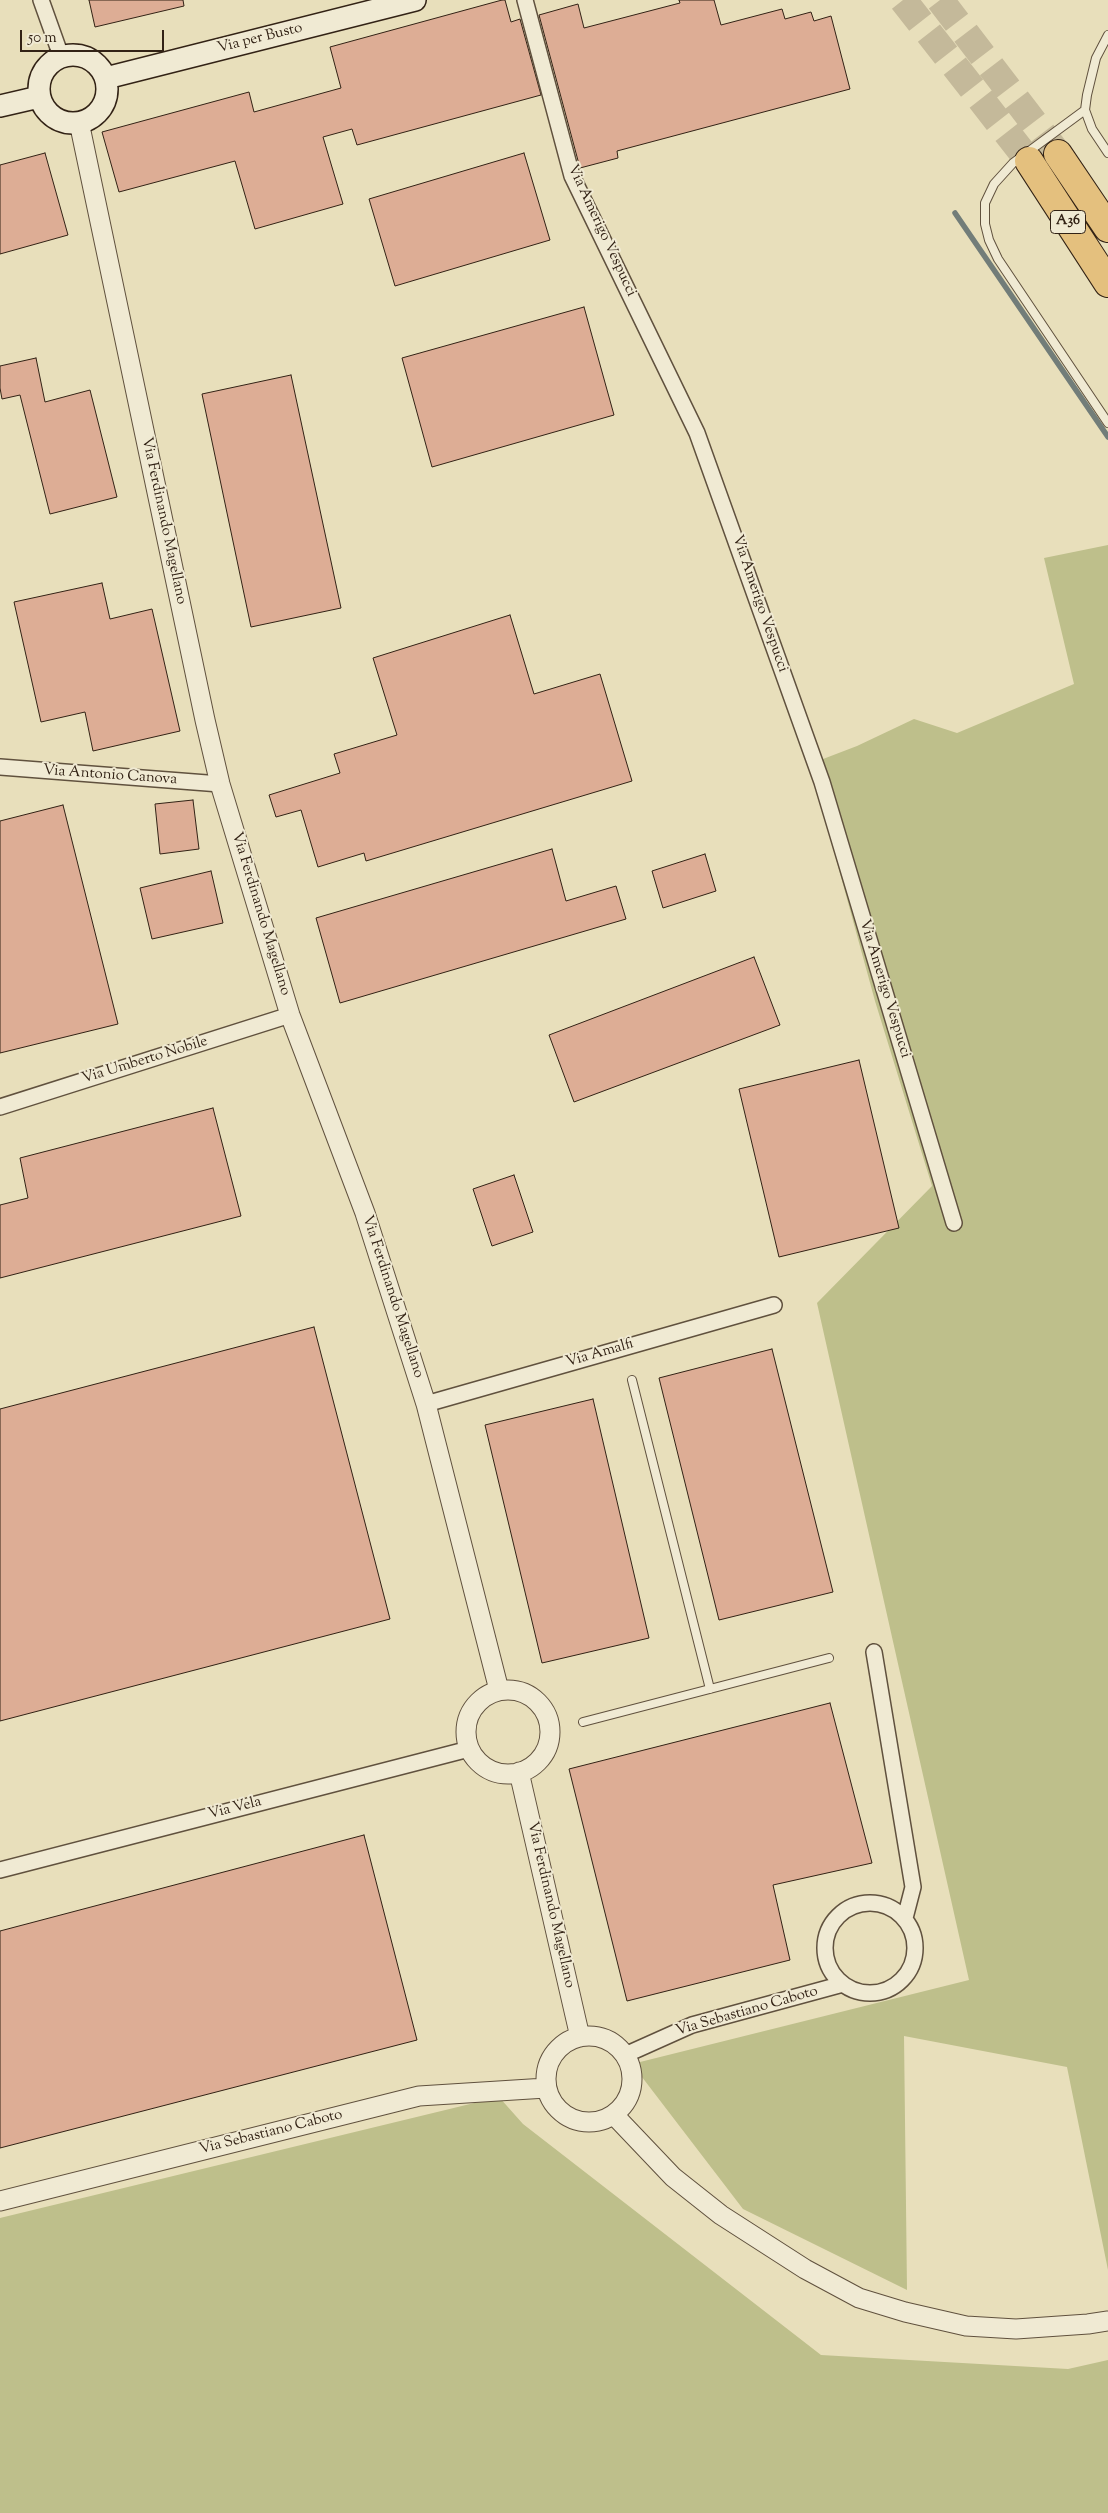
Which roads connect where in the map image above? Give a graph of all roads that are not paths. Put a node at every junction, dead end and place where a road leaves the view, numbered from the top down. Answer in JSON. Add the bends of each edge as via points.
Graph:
{"nodes":[{"id":1,"x":41,"y":0,"type":"edge"},
{"id":2,"x":415,"y":0,"type":"edge"},
{"id":3,"x":525,"y":0,"type":"edge"},
{"id":4,"x":1108,"y":35,"type":"edge"},
{"id":5,"x":61,"y":56,"type":"junction"},
{"id":6,"x":106,"y":78,"type":"junction"},
{"id":7,"x":39,"y":97,"type":"junction"},
{"id":8,"x":0,"y":106,"type":"edge"},
{"id":9,"x":1085,"y":110,"type":"junction"},
{"id":10,"x":79,"y":122,"type":"junction"},
{"id":11,"x":1108,"y":153,"type":"edge"},
{"id":12,"x":1058,"y":154,"type":"tunnel mouth"},
{"id":13,"x":1029,"y":162,"type":"tunnel mouth"},
{"id":14,"x":1108,"y":228,"type":"edge"},
{"id":15,"x":1108,"y":283,"type":"edge"},
{"id":16,"x":1108,"y":423,"type":"edge"},
{"id":17,"x":0,"y":767,"type":"edge"},
{"id":18,"x":220,"y":784,"type":"junction"},
{"id":19,"x":290,"y":1015,"type":"junction"},
{"id":20,"x":0,"y":1107,"type":"edge"},
{"id":21,"x":954,"y":1223,"type":"dead end"},
{"id":22,"x":774,"y":1305,"type":"dead end"},
{"id":23,"x":632,"y":1380,"type":"dead end"},
{"id":24,"x":426,"y":1404,"type":"junction"},
{"id":25,"x":874,"y":1652,"type":"dead end"},
{"id":26,"x":829,"y":1658,"type":"dead end"},
{"id":27,"x":710,"y":1689,"type":"junction"},
{"id":28,"x":500,"y":1690,"type":"junction"},
{"id":29,"x":582,"y":1722,"type":"dead end"},
{"id":30,"x":469,"y":1749,"type":"junction"},
{"id":31,"x":519,"y":1772,"type":"junction"},
{"id":32,"x":0,"y":1870,"type":"edge"},
{"id":33,"x":905,"y":1918,"type":"junction"},
{"id":34,"x":843,"y":1984,"type":"junction"},
{"id":35,"x":580,"y":2037,"type":"junction"},
{"id":36,"x":625,"y":2055,"type":"junction"},
{"id":37,"x":546,"y":2088,"type":"junction"},
{"id":38,"x":614,"y":2115,"type":"junction"},
{"id":39,"x":0,"y":2201,"type":"edge"},
{"id":40,"x":1108,"y":2320,"type":"edge"}],
"edges":[{"from":1,"to":5,"type":"street"},
{"from":2,"to":6,"type":"main road","name":"Via per Busto"},
{"from":3,"to":21,"type":"street","name":"Via Amerigo Vespucci","via":[[572,176],[698,433],[822,782]]},
{"from":4,"to":9,"type":"lane","via":[[1096,58]]},
{"from":5,"to":6,"type":"main road","via":[[72,54],[93,60]]},
{"from":5,"to":7,"type":"main road","via":[[45,68],[39,82]]},
{"from":6,"to":10,"type":"main road","via":[[105,101],[99,111]]},
{"from":7,"to":8,"type":"main road"},
{"from":7,"to":10,"type":"main road","via":[[54,117],[68,123]]},
{"from":9,"to":11,"type":"lane","via":[[1092,129]]},
{"from":9,"to":16,"type":"lane","via":[[1013,164],[994,184],[985,203],[985,224],[998,259]]},
{"from":10,"to":18,"type":"street","name":"Via Ferdinando Magellano"},
{"from":12,"to":14,"type":"highway","number":"A36"},
{"from":13,"to":15,"type":"highway","number":"A36"},
{"from":17,"to":18,"type":"street","name":"Via Antonio Canova"},
{"from":18,"to":19,"type":"street","name":"Via Ferdinando Magellano"},
{"from":19,"to":20,"type":"street","name":"Via Umberto Nobile"},
{"from":19,"to":24,"type":"street","name":"Via Ferdinando Magellano","via":[[366,1213]]},
{"from":22,"to":24,"type":"street","name":"Via Amalfi"},
{"from":23,"to":27,"type":"lane"},
{"from":24,"to":28,"type":"street","name":"Via Ferdinando Magellano"},
{"from":25,"to":33,"type":"street","via":[[912,1887]]},
{"from":26,"to":27,"type":"lane"},
{"from":27,"to":29,"type":"lane"},
{"from":28,"to":30,"type":"street","via":[[488,1694],[470,1712],[466,1724]]},
{"from":28,"to":31,"type":"street","via":[[528,1694],[539,1703],[549,1723],[548,1744],[542,1756]]},
{"from":30,"to":31,"type":"street","via":[[485,1767],[496,1772]]},
{"from":30,"to":32,"type":"street","name":"Via Vela"},
{"from":31,"to":35,"type":"street","name":"Via Ferdinando Magellano"},
{"from":33,"to":34,"type":"street","via":[[913,1930],[915,1960],[898,1984],[878,1992],[856,1991]]},
{"from":33,"to":34,"type":"street","name":"Via Sebastiano Caboto","via":[[893,1908],[863,1902],[849,1907],[837,1917],[825,1944],[826,1959],[832,1973]]},
{"from":34,"to":36,"type":"street","name":"Via Sebastiano Caboto","via":[[692,2025]]},
{"from":35,"to":36,"type":"street","via":[[605,2039]]},
{"from":35,"to":37,"type":"street","via":[[567,2041],[557,2050],[549,2062]]},
{"from":36,"to":38,"type":"street","via":[[632,2074],[630,2094]]},
{"from":37,"to":38,"type":"street","via":[[561,2113],[573,2120],[594,2122]]},
{"from":37,"to":39,"type":"street","name":"Via Sebastiano Caboto","via":[[419,2096]]},
{"from":38,"to":40,"type":"street","via":[[673,2177],[721,2215],[805,2269],[859,2298],[966,2326],[1016,2329]]}]}
